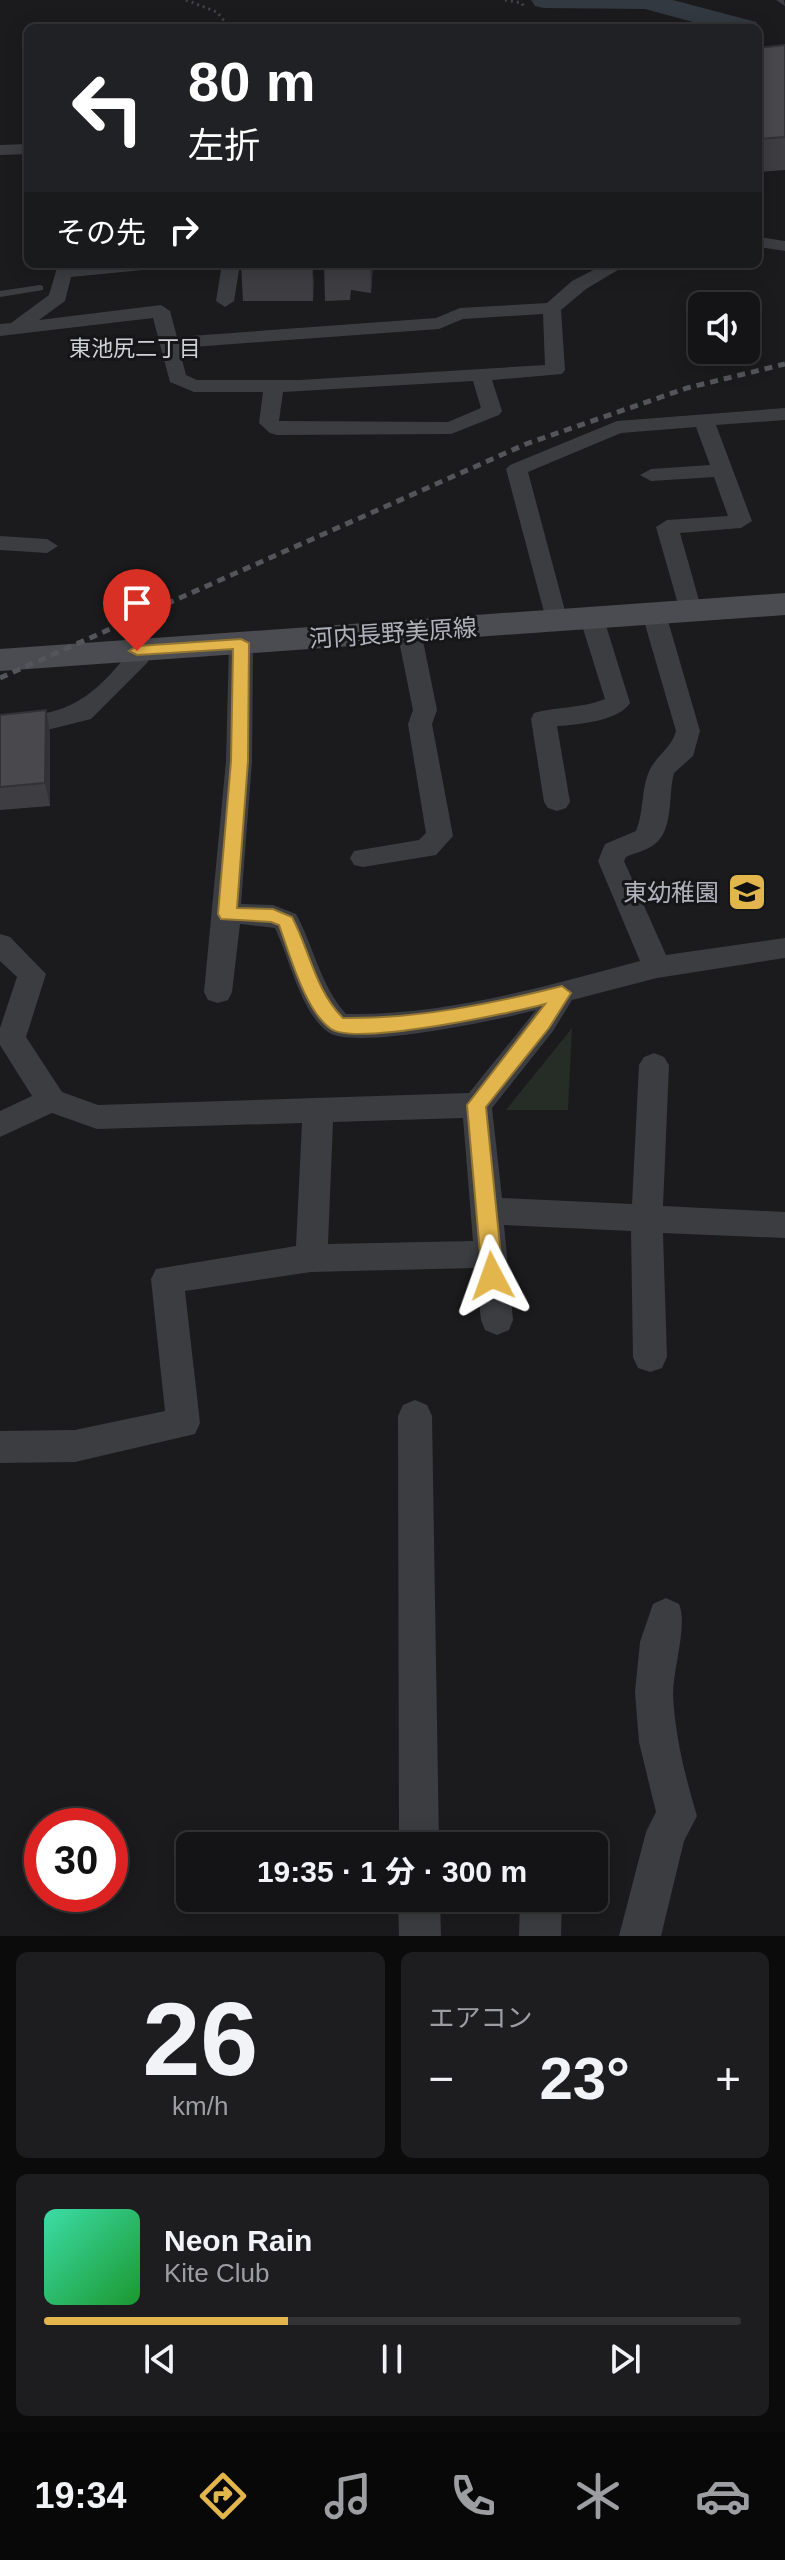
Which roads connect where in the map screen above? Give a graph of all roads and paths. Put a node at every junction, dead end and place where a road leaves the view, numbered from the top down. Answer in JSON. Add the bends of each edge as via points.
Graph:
{"nodes":[{"id":1,"x":186,"y":0,"type":"edge"},
{"id":2,"x":505,"y":0,"type":"edge"},
{"id":3,"x":780,"y":0,"type":"edge"},
{"id":4,"x":785,"y":4,"type":"edge"},
{"id":5,"x":524,"y":8,"type":"dead end"},
{"id":6,"x":227,"y":24,"type":"edge"},
{"id":7,"x":24,"y":149,"type":"edge"},
{"id":8,"x":0,"y":150,"type":"edge"},
{"id":9,"x":762,"y":243,"type":"edge"},
{"id":10,"x":785,"y":246,"type":"edge"},
{"id":11,"x":108,"y":268,"type":"edge"},
{"id":12,"x":230,"y":268,"type":"edge"},
{"id":13,"x":611,"y":268,"type":"edge"},
{"id":14,"x":40,"y":288,"type":"dead end"},
{"id":15,"x":0,"y":294,"type":"edge"},
{"id":16,"x":225,"y":301,"type":"dead end"},
{"id":17,"x":552,"y":308,"type":"junction"},
{"id":18,"x":8,"y":329,"type":"edge"},
{"id":19,"x":0,"y":343,"type":"edge"},
{"id":20,"x":169,"y":343,"type":"junction"},
{"id":21,"x":481,"y":375,"type":"junction"},
{"id":22,"x":274,"y":386,"type":"junction"},
{"id":23,"x":785,"y":414,"type":"edge"},
{"id":24,"x":704,"y":421,"type":"junction"},
{"id":25,"x":722,"y":470,"type":"junction"},
{"id":26,"x":651,"y":475,"type":"dead end"},
{"id":27,"x":0,"y":543,"type":"edge"},
{"id":28,"x":47,"y":546,"type":"dead end"},
{"id":29,"x":785,"y":604,"type":"edge"},
{"id":30,"x":691,"y":611,"type":"junction"},
{"id":31,"x":654,"y":614,"type":"junction"},
{"id":32,"x":592,"y":619,"type":"junction"},
{"id":33,"x":556,"y":622,"type":"junction"},
{"id":34,"x":409,"y":631,"type":"junction"},
{"id":35,"x":241,"y":643,"type":"junction"},
{"id":36,"x":137,"y":651,"type":"junction"},
{"id":37,"x":0,"y":660,"type":"edge"},
{"id":38,"x":0,"y":727,"type":"edge"},
{"id":39,"x":557,"y":802,"type":"dead end"},
{"id":40,"x":363,"y":858,"type":"dead end"},
{"id":41,"x":227,"y":914,"type":"junction"},
{"id":42,"x":0,"y":944,"type":"edge"},
{"id":43,"x":785,"y":948,"type":"edge"},
{"id":44,"x":657,"y":967,"type":"junction"},
{"id":45,"x":218,"y":992,"type":"dead end"},
{"id":46,"x":562,"y":993,"type":"junction"},
{"id":47,"x":5,"y":1040,"type":"edge"},
{"id":48,"x":654,"y":1065,"type":"dead end"},
{"id":49,"x":51,"y":1100,"type":"junction"},
{"id":50,"x":477,"y":1105,"type":"junction"},
{"id":51,"x":318,"y":1111,"type":"junction"},
{"id":52,"x":0,"y":1125,"type":"edge"},
{"id":53,"x":488,"y":1211,"type":"junction"},
{"id":54,"x":647,"y":1217,"type":"junction"},
{"id":55,"x":785,"y":1225,"type":"edge"},
{"id":56,"x":490,"y":1254,"type":"junction"},
{"id":57,"x":311,"y":1258,"type":"junction"},
{"id":58,"x":497,"y":1320,"type":"dead end"},
{"id":59,"x":650,"y":1357,"type":"dead end"},
{"id":60,"x":415,"y":1416,"type":"dead end"},
{"id":61,"x":0,"y":1447,"type":"edge"},
{"id":62,"x":666,"y":1617,"type":"dead end"},
{"id":63,"x":419,"y":1832,"type":"edge"},
{"id":64,"x":419,"y":1912,"type":"edge"},
{"id":65,"x":541,"y":1912,"type":"edge"},
{"id":66,"x":420,"y":1936,"type":"edge"},
{"id":67,"x":540,"y":1936,"type":"edge"},
{"id":68,"x":640,"y":1936,"type":"edge"}],
"edges":[{"from":1,"to":6,"type":"path","via":[[217,12]]},
{"from":2,"to":5,"type":"path"},
{"from":3,"to":4,"type":"lane"},
{"from":7,"to":8,"type":"street"},
{"from":9,"to":10,"type":"street"},
{"from":11,"to":18,"type":"street","via":[[63,272],[58,297]]},
{"from":12,"to":16,"type":"street"},
{"from":13,"to":17,"type":"street"},
{"from":14,"to":15,"type":"lane"},
{"from":17,"to":20,"type":"street","via":[[460,314],[439,323]]},
{"from":17,"to":21,"type":"street","via":[[555,370]]},
{"from":18,"to":19,"type":"street"},
{"from":18,"to":20,"type":"street","via":[[161,311]]},
{"from":20,"to":22,"type":"street","via":[[177,378],[194,386]]},
{"from":21,"to":22,"type":"street"},
{"from":21,"to":22,"type":"street","via":[[492,411],[451,428],[277,429],[269,423]]},
{"from":23,"to":24,"type":"street"},
{"from":24,"to":25,"type":"street"},
{"from":24,"to":33,"type":"street","via":[[617,427],[517,469]]},
{"from":25,"to":26,"type":"street"},
{"from":25,"to":30,"type":"street","via":[[741,521],[667,527]]},
{"from":27,"to":28,"type":"street"},
{"from":29,"to":30,"type":"main road","name":"河内長野美原線"},
{"from":30,"to":31,"type":"main road","name":"河内長野美原線"},
{"from":31,"to":32,"type":"main road","name":"河内長野美原線"},
{"from":31,"to":44,"type":"street","via":[[688,731],[684,750],[657,777],[656,813],[647,837],[614,851],[611,861]]},
{"from":32,"to":33,"type":"main road","name":"河内長野美原線"},
{"from":32,"to":39,"type":"street","via":[[618,703],[585,716],[543,719]]},
{"from":33,"to":34,"type":"main road","name":"河内長野美原線"},
{"from":34,"to":35,"type":"main road","name":"河内長野美原線"},
{"from":34,"to":40,"type":"street","via":[[425,710],[420,724],[440,836],[427,848]]},
{"from":35,"to":36,"type":"main road","name":"河内長野美原線"},
{"from":35,"to":41,"type":"street","via":[[239,761]]},
{"from":36,"to":37,"type":"main road","name":"河内長野美原線"},
{"from":36,"to":38,"type":"street","via":[[136,662],[82,713]]},
{"from":41,"to":45,"type":"street"},
{"from":41,"to":46,"type":"street","via":[[273,915],[286,921],[307,978],[325,1012],[339,1025],[387,1026]]},
{"from":42,"to":47,"type":"street","via":[[32,974]]},
{"from":43,"to":44,"type":"street"},
{"from":44,"to":46,"type":"street"},
{"from":46,"to":50,"type":"street"},
{"from":47,"to":49,"type":"street"},
{"from":48,"to":54,"type":"street"},
{"from":49,"to":51,"type":"street","via":[[97,1117]]},
{"from":49,"to":52,"type":"street"},
{"from":50,"to":51,"type":"street"},
{"from":50,"to":53,"type":"street"},
{"from":51,"to":57,"type":"street"},
{"from":53,"to":54,"type":"street"},
{"from":53,"to":56,"type":"street"},
{"from":54,"to":55,"type":"street"},
{"from":54,"to":59,"type":"street"},
{"from":56,"to":57,"type":"street"},
{"from":56,"to":58,"type":"street"},
{"from":57,"to":61,"type":"street","via":[[167,1279],[183,1423],[75,1446]]},
{"from":60,"to":63,"type":"street"},
{"from":62,"to":68,"type":"street","via":[[657,1644],[652,1705],[677,1816],[666,1832]]},
{"from":64,"to":66,"type":"street"},
{"from":65,"to":67,"type":"street"}]}
